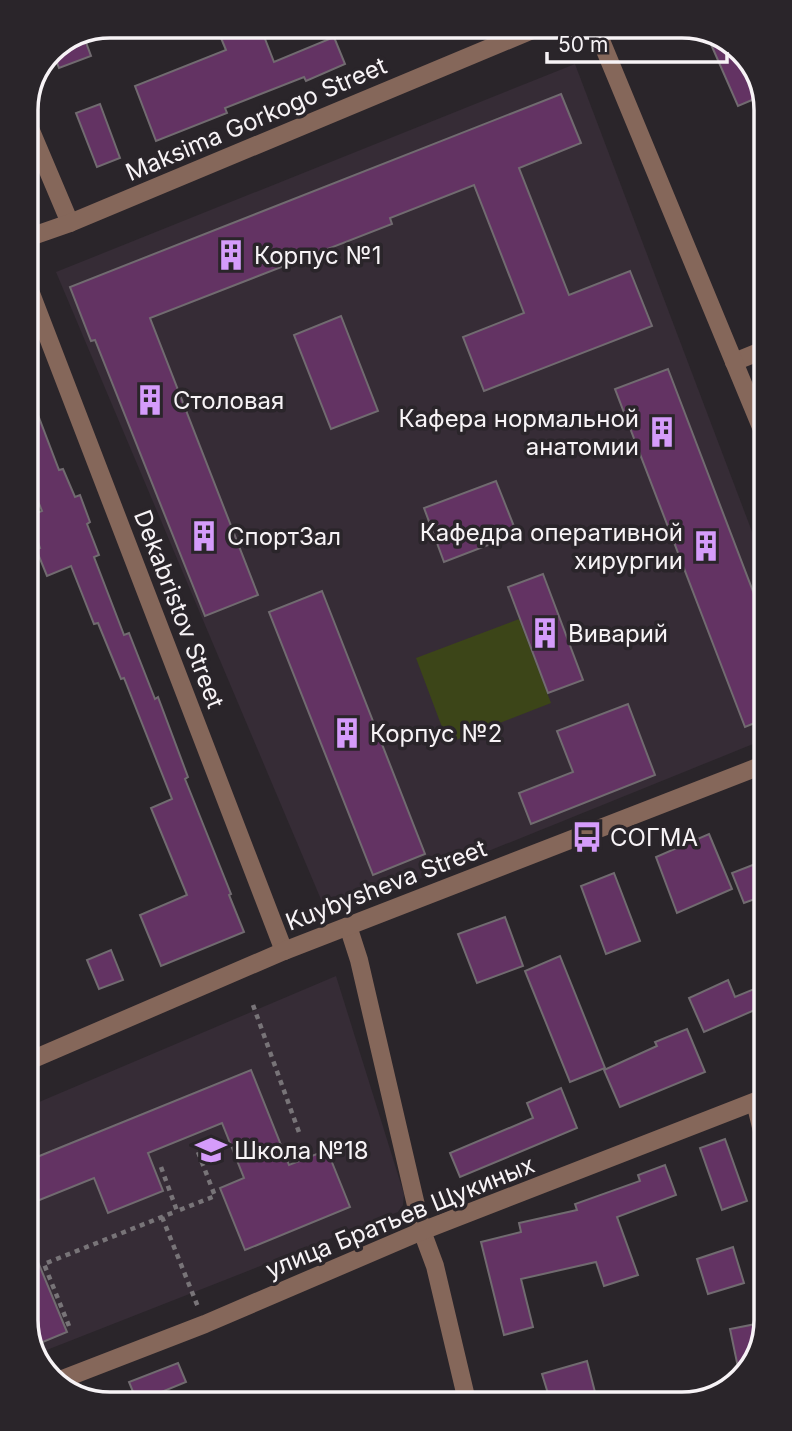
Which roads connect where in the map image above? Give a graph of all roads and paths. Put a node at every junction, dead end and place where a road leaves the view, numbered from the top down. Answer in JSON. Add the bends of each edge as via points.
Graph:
{"nodes":[{"id":1,"x":512,"y":39,"type":"edge"},
{"id":2,"x":600,"y":39,"type":"edge"},
{"id":3,"x":39,"y":150,"type":"edge"},
{"id":4,"x":70,"y":223,"type":"junction"},
{"id":5,"x":39,"y":234,"type":"edge"},
{"id":6,"x":39,"y":315,"type":"edge"},
{"id":7,"x":754,"y":354,"type":"edge"},
{"id":8,"x":734,"y":362,"type":"junction"},
{"id":9,"x":754,"y":410,"type":"edge"},
{"id":10,"x":754,"y":768,"type":"edge"},
{"id":11,"x":348,"y":926,"type":"junction"},
{"id":12,"x":284,"y":951,"type":"junction"},
{"id":13,"x":253,"y":1006,"type":"dead end"},
{"id":14,"x":38,"y":1057,"type":"edge"},
{"id":15,"x":754,"y":1102,"type":"edge"},
{"id":16,"x":300,"y":1135,"type":"dead end"},
{"id":17,"x":198,"y":1152,"type":"dead end"},
{"id":18,"x":161,"y":1167,"type":"dead end"},
{"id":19,"x":177,"y":1210,"type":"junction"},
{"id":20,"x":162,"y":1217,"type":"junction"},
{"id":21,"x":422,"y":1231,"type":"junction"},
{"id":22,"x":205,"y":1324,"type":"junction"},
{"id":23,"x":69,"y":1326,"type":"dead end"},
{"id":24,"x":66,"y":1378,"type":"edge"},
{"id":25,"x":465,"y":1392,"type":"edge"}],
"edges":[{"from":1,"to":4,"type":"street","name":"Maksima Gorkogo Street"},
{"from":2,"to":8,"type":"street"},
{"from":3,"to":4,"type":"street"},
{"from":4,"to":5,"type":"street","name":"Maksima Gorkogo Street"},
{"from":6,"to":12,"type":"street","name":"Dekabristov Street"},
{"from":7,"to":8,"type":"street"},
{"from":8,"to":9,"type":"street"},
{"from":10,"to":11,"type":"street","name":"Kuybysheva Street"},
{"from":11,"to":12,"type":"street","name":"Kuybysheva Street"},
{"from":11,"to":21,"type":"street"},
{"from":12,"to":14,"type":"street","name":"Kuybysheva Street"},
{"from":13,"to":16,"type":"path"},
{"from":15,"to":21,"type":"street","name":"улица Братьев Щукиных"},
{"from":17,"to":19,"type":"path","via":[[215,1196]]},
{"from":18,"to":19,"type":"path"},
{"from":19,"to":20,"type":"path"},
{"from":20,"to":22,"type":"path"},
{"from":20,"to":23,"type":"path","via":[[44,1264]]},
{"from":21,"to":22,"type":"street","name":"улица Братьев Щукиных"},
{"from":21,"to":25,"type":"street","via":[[435,1266]]},
{"from":22,"to":24,"type":"street","name":"улица Братьев Щукиных"}]}
